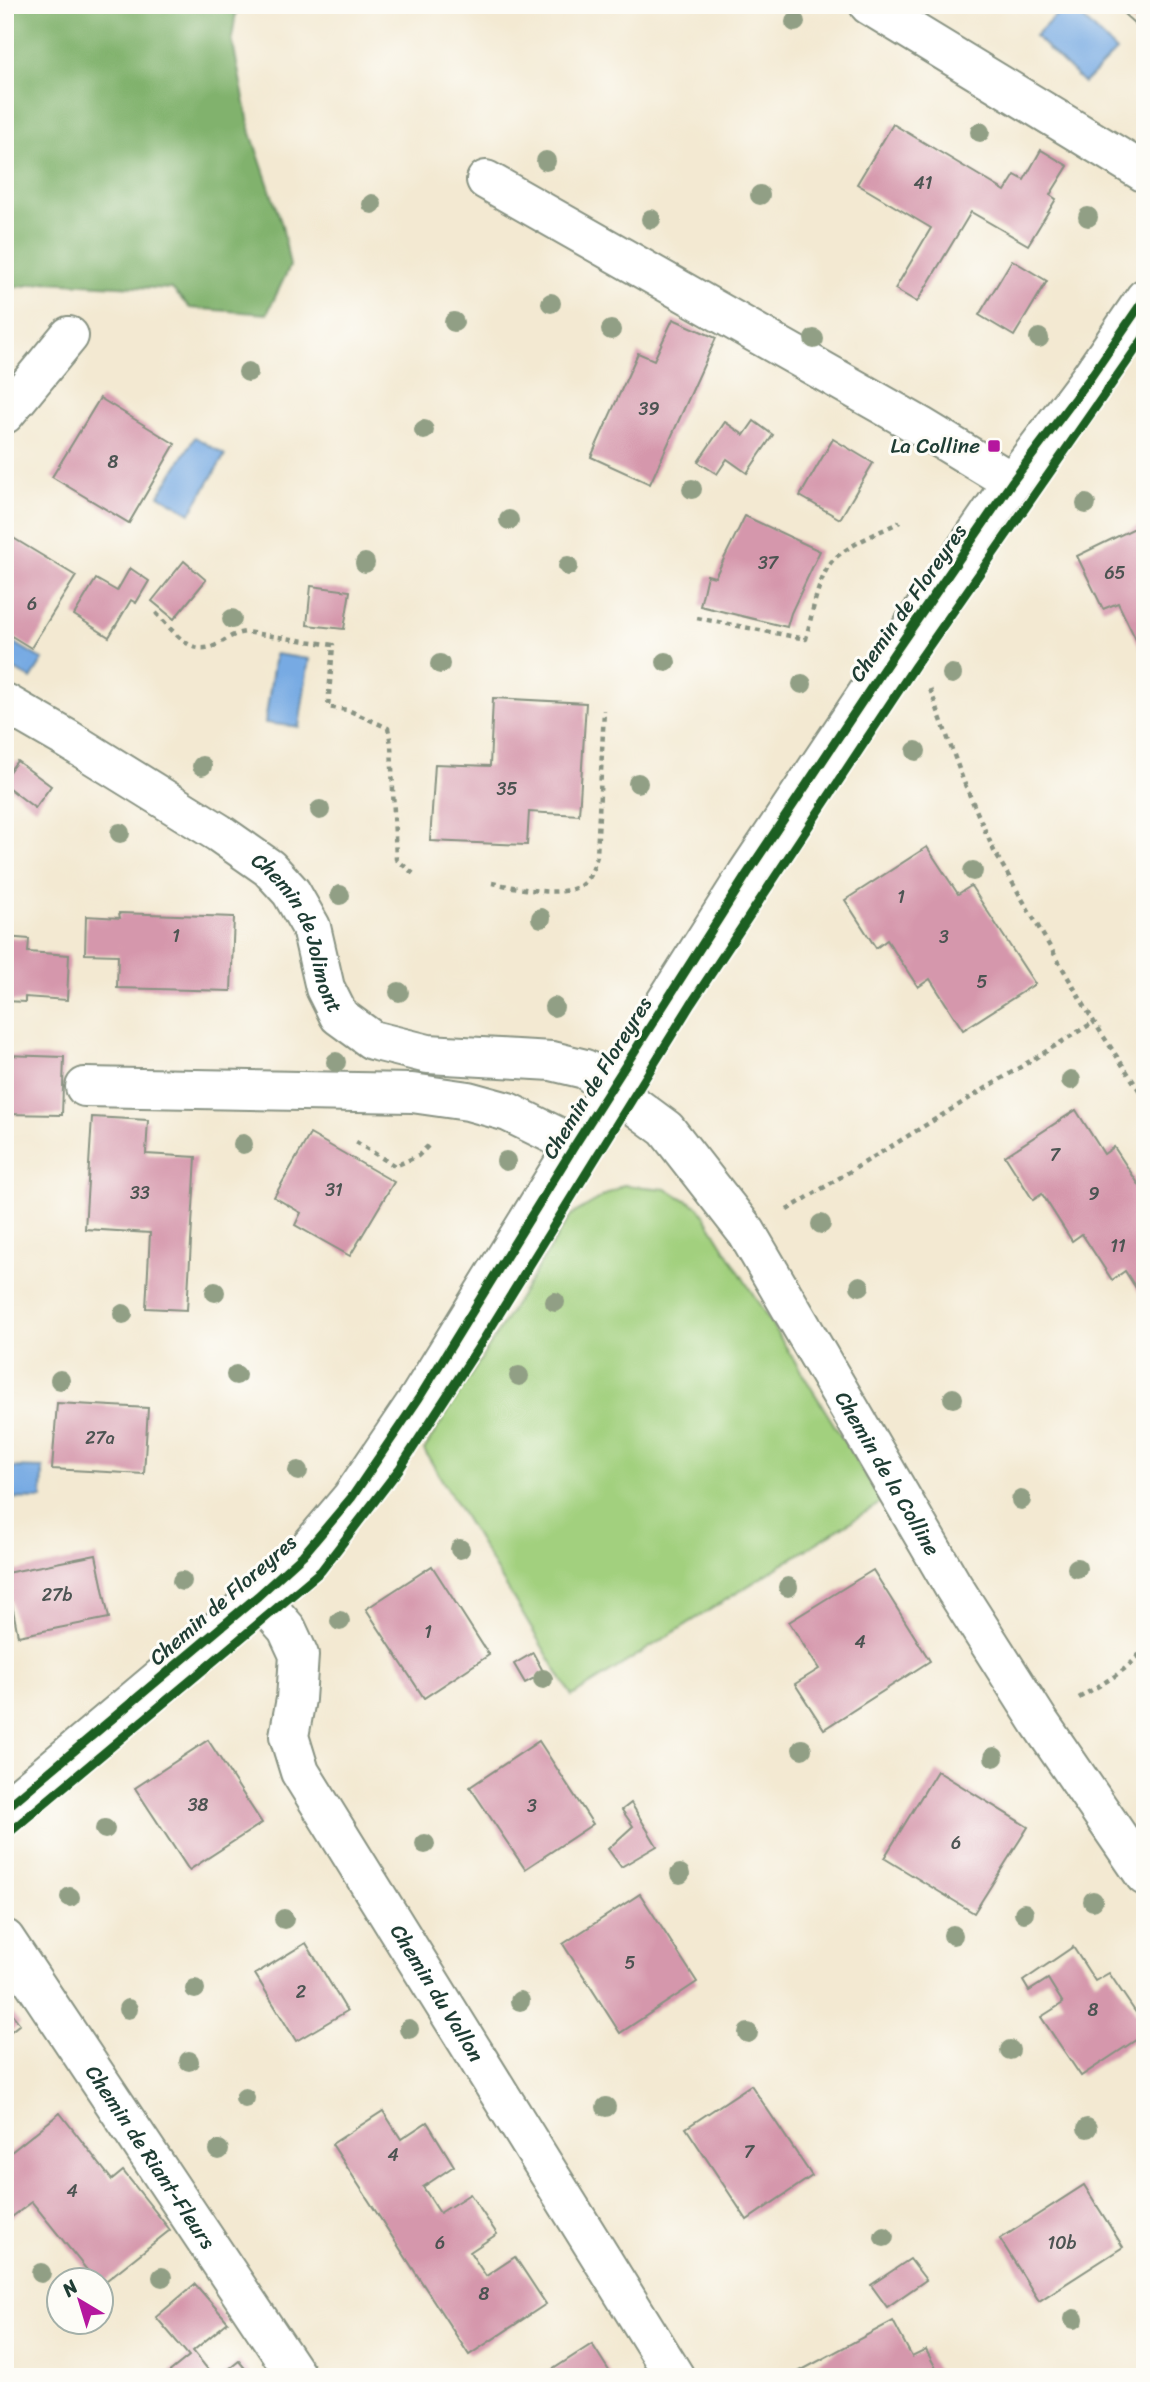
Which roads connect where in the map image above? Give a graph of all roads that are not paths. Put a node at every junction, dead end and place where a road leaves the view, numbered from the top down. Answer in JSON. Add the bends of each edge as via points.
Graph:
{"nodes":[{"id":1,"x":869,"y":5,"type":"edge"},
{"id":2,"x":1145,"y":173,"type":"edge"},
{"id":3,"x":486,"y":180,"type":"dead end"},
{"id":4,"x":1144,"y":301,"type":"edge"},
{"id":5,"x":69,"y":336,"type":"dead end"},
{"id":6,"x":5,"y":414,"type":"edge"},
{"id":7,"x":1012,"y":482,"type":"junction"},
{"id":8,"x":5,"y":703,"type":"edge"},
{"id":9,"x":85,"y":1087,"type":"dead end"},
{"id":10,"x":611,"y":1088,"type":"junction"},
{"id":11,"x":575,"y":1145,"type":"junction"},
{"id":12,"x":258,"y":1596,"type":"junction"},
{"id":13,"x":5,"y":1808,"type":"edge"},
{"id":14,"x":1145,"y":1876,"type":"edge"},
{"id":15,"x":5,"y":1939,"type":"edge"},
{"id":16,"x":297,"y":2377,"type":"edge"},
{"id":17,"x":675,"y":2377,"type":"edge"}],
"edges":[{"from":1,"to":2,"type":"street"},
{"from":3,"to":7,"type":"street"},
{"from":4,"to":7,"type":"street","name":"Chemin de Floreyres"},
{"from":5,"to":6,"type":"street"},
{"from":7,"to":10,"type":"street","name":"Chemin de Floreyres","via":[[747,874]]},
{"from":8,"to":10,"type":"street","name":"Chemin de Jolimont","via":[[269,868],[291,892],[311,927],[326,988],[339,1016],[372,1040],[428,1054],[552,1061],[585,1069]]},
{"from":9,"to":11,"type":"street","via":[[412,1093],[508,1112]]},
{"from":10,"to":11,"type":"street","name":"Chemin de Floreyres"},
{"from":10,"to":14,"type":"street","name":"Chemin de la Colline","via":[[666,1129],[747,1233],[953,1586]]},
{"from":11,"to":12,"type":"street","name":"Chemin de Floreyres","via":[[419,1398],[352,1497],[303,1555]]},
{"from":12,"to":13,"type":"street","name":"Chemin de Floreyres"},
{"from":12,"to":17,"type":"street","name":"Chemin du Vallon","via":[[287,1629],[299,1655],[289,1736],[300,1772]]},
{"from":15,"to":16,"type":"street","name":"Chemin de Riant-Fleurs"}]}
